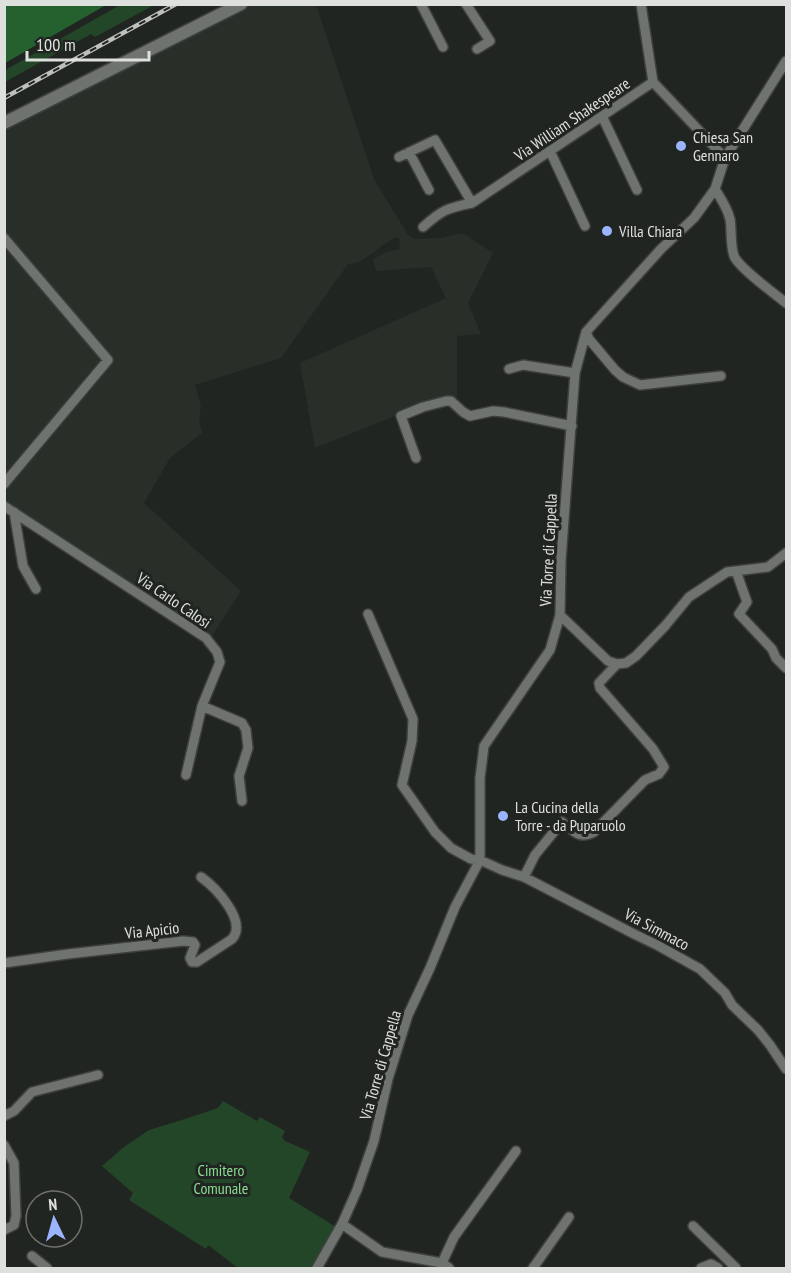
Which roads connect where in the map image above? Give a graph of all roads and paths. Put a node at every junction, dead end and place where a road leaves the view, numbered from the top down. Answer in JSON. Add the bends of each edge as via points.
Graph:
{"nodes":[{"id":1,"x":241,"y":4,"type":"edge"},
{"id":2,"x":421,"y":4,"type":"edge"},
{"id":3,"x":466,"y":4,"type":"edge"},
{"id":4,"x":641,"y":4,"type":"edge"},
{"id":5,"x":443,"y":47,"type":"dead end"},
{"id":6,"x":477,"y":49,"type":"dead end"},
{"id":7,"x":786,"y":61,"type":"edge"},
{"id":8,"x":653,"y":82,"type":"junction"},
{"id":9,"x":602,"y":116,"type":"junction"},
{"id":10,"x":4,"y":123,"type":"edge"},
{"id":11,"x":550,"y":151,"type":"junction"},
{"id":12,"x":409,"y":152,"type":"junction"},
{"id":13,"x":399,"y":158,"type":"dead end"},
{"id":14,"x":725,"y":158,"type":"junction"},
{"id":15,"x":715,"y":189,"type":"junction"},
{"id":16,"x":429,"y":190,"type":"dead end"},
{"id":17,"x":637,"y":190,"type":"dead end"},
{"id":18,"x":472,"y":203,"type":"junction"},
{"id":19,"x":585,"y":226,"type":"dead end"},
{"id":20,"x":423,"y":227,"type":"dead end"},
{"id":21,"x":4,"y":238,"type":"edge"},
{"id":22,"x":786,"y":303,"type":"edge"},
{"id":23,"x":586,"y":332,"type":"junction"},
{"id":24,"x":509,"y":369,"type":"dead end"},
{"id":25,"x":575,"y":373,"type":"junction"},
{"id":26,"x":721,"y":375,"type":"dead end"},
{"id":27,"x":572,"y":426,"type":"junction"},
{"id":28,"x":416,"y":458,"type":"dead end"},
{"id":29,"x":4,"y":484,"type":"edge"},
{"id":30,"x":4,"y":506,"type":"edge"},
{"id":31,"x":14,"y":512,"type":"junction"},
{"id":32,"x":786,"y":553,"type":"edge"},
{"id":33,"x":736,"y":571,"type":"junction"},
{"id":34,"x":36,"y":589,"type":"dead end"},
{"id":35,"x":368,"y":614,"type":"dead end"},
{"id":36,"x":560,"y":615,"type":"junction"},
{"id":37,"x":617,"y":664,"type":"junction"},
{"id":38,"x":786,"y":668,"type":"edge"},
{"id":39,"x":202,"y":706,"type":"junction"},
{"id":40,"x":186,"y":775,"type":"dead end"},
{"id":41,"x":242,"y":801,"type":"dead end"},
{"id":42,"x":480,"y":860,"type":"junction"},
{"id":43,"x":201,"y":877,"type":"dead end"},
{"id":44,"x":524,"y":878,"type":"junction"},
{"id":45,"x":4,"y":963,"type":"edge"},
{"id":46,"x":786,"y":1069,"type":"edge"},
{"id":47,"x":98,"y":1075,"type":"dead end"},
{"id":48,"x":4,"y":1116,"type":"edge"},
{"id":49,"x":4,"y":1145,"type":"edge"},
{"id":50,"x":516,"y":1151,"type":"dead end"},
{"id":51,"x":569,"y":1217,"type":"dead end"},
{"id":52,"x":342,"y":1224,"type":"junction"},
{"id":53,"x":693,"y":1227,"type":"dead end"},
{"id":54,"x":4,"y":1230,"type":"edge"},
{"id":55,"x":32,"y":1256,"type":"dead end"},
{"id":56,"x":446,"y":1266,"type":"edge"},
{"id":57,"x":47,"y":1269,"type":"edge"},
{"id":58,"x":317,"y":1269,"type":"edge"},
{"id":59,"x":533,"y":1269,"type":"edge"},
{"id":60,"x":701,"y":1269,"type":"edge"},
{"id":61,"x":718,"y":1269,"type":"edge"},
{"id":62,"x":736,"y":1269,"type":"edge"}],
"edges":[{"from":1,"to":10,"type":"street"},
{"from":2,"to":5,"type":"street"},
{"from":3,"to":6,"type":"street","via":[[490,41]]},
{"from":4,"to":8,"type":"street","name":"Via William Shakespeare"},
{"from":7,"to":14,"type":"street","name":"Via Torre di Cappella"},
{"from":8,"to":9,"type":"street","name":"Via William Shakespeare"},
{"from":8,"to":14,"type":"street"},
{"from":9,"to":11,"type":"street","name":"Via William Shakespeare"},
{"from":9,"to":17,"type":"street"},
{"from":11,"to":18,"type":"street","name":"Via William Shakespeare"},
{"from":11,"to":19,"type":"street"},
{"from":12,"to":13,"type":"street"},
{"from":12,"to":16,"type":"street"},
{"from":12,"to":18,"type":"street","via":[[435,140]]},
{"from":14,"to":15,"type":"street","name":"Via Torre di Cappella"},
{"from":15,"to":22,"type":"street","via":[[726,206],[735,259]]},
{"from":15,"to":23,"type":"street","name":"Via Torre di Cappella","via":[[694,218]]},
{"from":18,"to":20,"type":"street","name":"Via William Shakespeare","via":[[450,207]]},
{"from":21,"to":29,"type":"street","via":[[108,360]]},
{"from":23,"to":25,"type":"street","name":"Via Torre di Cappella"},
{"from":23,"to":26,"type":"street","via":[[615,370],[640,385]]},
{"from":24,"to":25,"type":"street","via":[[523,365]]},
{"from":25,"to":27,"type":"street","name":"Via Torre di Cappella"},
{"from":27,"to":28,"type":"street","via":[[504,412],[470,416],[446,401],[401,416]]},
{"from":27,"to":36,"type":"street","name":"Via Torre di Cappella"},
{"from":30,"to":31,"type":"street","name":"Via Carlo Calosi"},
{"from":31,"to":34,"type":"street","via":[[23,566]]},
{"from":31,"to":39,"type":"street","name":"Via Carlo Calosi","via":[[206,638],[220,662]]},
{"from":32,"to":33,"type":"street","via":[[768,567]]},
{"from":33,"to":37,"type":"street","via":[[727,572],[689,597],[636,656]]},
{"from":33,"to":38,"type":"street","via":[[747,602],[739,614]]},
{"from":35,"to":42,"type":"street","name":"Via Simmaco","via":[[413,719],[402,785],[451,848]]},
{"from":36,"to":37,"type":"street","via":[[608,661]]},
{"from":36,"to":42,"type":"street","name":"Via Torre di Cappella","via":[[550,650],[484,746]]},
{"from":37,"to":44,"type":"street","via":[[599,682],[600,688],[653,749],[663,767],[594,832],[579,835],[562,822]]},
{"from":39,"to":40,"type":"street","name":"Via Carlo Calosi"},
{"from":39,"to":41,"type":"street","via":[[242,723],[246,729],[248,748],[238,776]]},
{"from":42,"to":44,"type":"street","name":"Via Simmaco"},
{"from":42,"to":52,"type":"street","name":"Via Torre di Cappella","via":[[408,1015],[375,1141]]},
{"from":43,"to":45,"type":"street","name":"Via Apicio","via":[[226,902],[237,931],[235,937],[197,962],[190,958],[193,942],[183,941]]},
{"from":44,"to":46,"type":"street","name":"Via Simmaco","via":[[700,969],[758,1030]]},
{"from":47,"to":48,"type":"street","via":[[32,1092]]},
{"from":49,"to":54,"type":"street","via":[[14,1163],[16,1216],[14,1225]]},
{"from":50,"to":56,"type":"street","via":[[454,1237]]},
{"from":51,"to":59,"type":"street"},
{"from":52,"to":56,"type":"street","via":[[382,1252]]},
{"from":52,"to":58,"type":"street","name":"Via Torre di Cappella"},
{"from":53,"to":62,"type":"street"},
{"from":55,"to":57,"type":"street"},
{"from":60,"to":61,"type":"street","via":[[711,1264]]}]}
